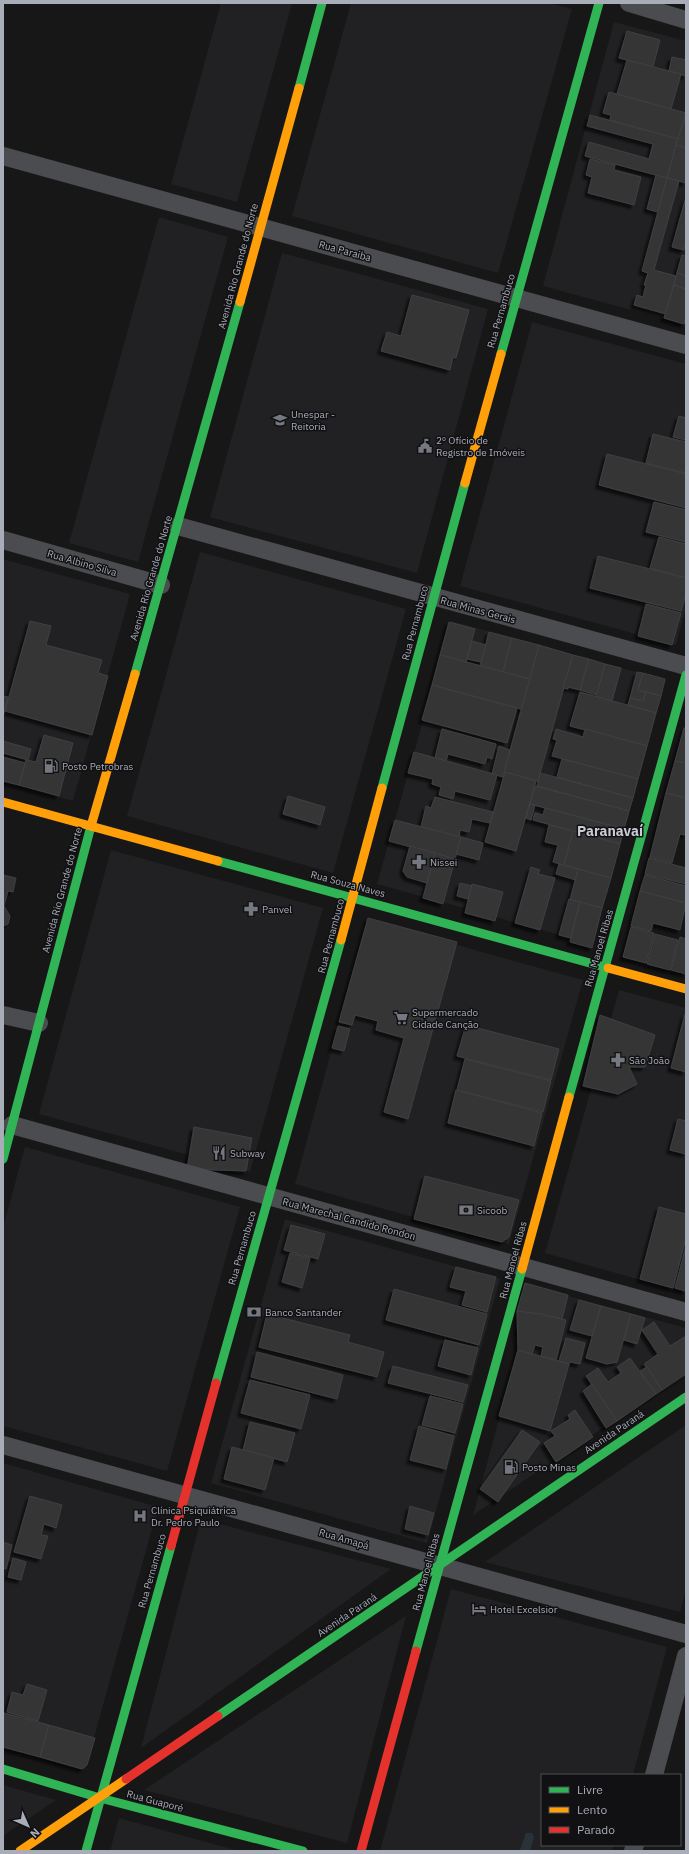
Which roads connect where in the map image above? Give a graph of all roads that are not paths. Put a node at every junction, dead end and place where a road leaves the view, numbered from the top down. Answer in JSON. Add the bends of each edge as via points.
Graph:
{"nodes":[{"id":1,"x":322,"y":3,"type":"edge"},
{"id":2,"x":599,"y":3,"type":"edge"},
{"id":3,"x":629,"y":3,"type":"edge"},
{"id":4,"x":686,"y":20,"type":"edge"},
{"id":5,"x":3,"y":156,"type":"edge"},
{"id":6,"x":260,"y":227,"type":"junction"},
{"id":7,"x":516,"y":298,"type":"junction"},
{"id":8,"x":686,"y":345,"type":"edge"},
{"id":9,"x":178,"y":526,"type":"junction"},
{"id":10,"x":3,"y":540,"type":"edge"},
{"id":11,"x":161,"y":585,"type":"junction"},
{"id":12,"x":433,"y":598,"type":"junction"},
{"id":13,"x":686,"y":666,"type":"edge"},
{"id":14,"x":686,"y":675,"type":"edge"},
{"id":15,"x":3,"y":802,"type":"edge"},
{"id":16,"x":91,"y":826,"type":"junction"},
{"id":17,"x":353,"y":896,"type":"junction"},
{"id":18,"x":605,"y":966,"type":"junction"},
{"id":19,"x":686,"y":988,"type":"edge"},
{"id":20,"x":3,"y":1015,"type":"edge"},
{"id":21,"x":39,"y":1024,"type":"junction"},
{"id":22,"x":12,"y":1125,"type":"junction"},
{"id":23,"x":3,"y":1160,"type":"edge"},
{"id":24,"x":268,"y":1197,"type":"junction"},
{"id":25,"x":522,"y":1266,"type":"junction"},
{"id":26,"x":686,"y":1312,"type":"edge"},
{"id":27,"x":686,"y":1397,"type":"edge"},
{"id":28,"x":3,"y":1445,"type":"edge"},
{"id":29,"x":185,"y":1495,"type":"junction"},
{"id":30,"x":439,"y":1566,"type":"junction"},
{"id":31,"x":686,"y":1634,"type":"edge"},
{"id":32,"x":686,"y":1656,"type":"edge"},
{"id":33,"x":3,"y":1769,"type":"edge"},
{"id":34,"x":654,"y":1774,"type":"edge"},
{"id":35,"x":100,"y":1798,"type":"junction"},
{"id":36,"x":20,"y":1851,"type":"edge"},
{"id":37,"x":86,"y":1851,"type":"edge"},
{"id":38,"x":303,"y":1851,"type":"edge"},
{"id":39,"x":361,"y":1851,"type":"edge"}],
"edges":[{"from":1,"to":6,"type":"street","name":"Avenida Rio Grande do Norte"},
{"from":2,"to":7,"type":"street","name":"Rua Pernambuco"},
{"from":3,"to":4,"type":"street"},
{"from":5,"to":6,"type":"street","name":"Rua Paraiba"},
{"from":6,"to":7,"type":"street","name":"Rua Paraiba"},
{"from":6,"to":9,"type":"street","name":"Avenida Rio Grande do Norte"},
{"from":7,"to":8,"type":"street","name":"Rua Paraiba"},
{"from":7,"to":12,"type":"street","name":"Rua Pernambuco"},
{"from":9,"to":11,"type":"street","name":"Avenida Rio Grande do Norte"},
{"from":9,"to":12,"type":"street","name":"Rua Minas Gerais"},
{"from":10,"to":11,"type":"street","name":"Rua Albino Silva"},
{"from":11,"to":16,"type":"street","name":"Avenida Rio Grande do Norte"},
{"from":12,"to":13,"type":"street","name":"Rua Minas Gerais"},
{"from":12,"to":17,"type":"street","name":"Rua Pernambuco"},
{"from":14,"to":18,"type":"street","name":"Rua Manoel Ribas"},
{"from":15,"to":16,"type":"street","name":"Rua Souza Naves"},
{"from":16,"to":17,"type":"street","name":"Rua Souza Naves"},
{"from":16,"to":21,"type":"street","name":"Avenida Rio Grande do Norte"},
{"from":17,"to":18,"type":"street","name":"Rua Souza Naves"},
{"from":17,"to":24,"type":"street","name":"Rua Pernambuco"},
{"from":18,"to":19,"type":"street","name":"Rua Souza Naves"},
{"from":18,"to":25,"type":"street","name":"Rua Manoel Ribas"},
{"from":20,"to":21,"type":"street"},
{"from":21,"to":22,"type":"street","name":"Avenida Rio Grande do Norte"},
{"from":22,"to":23,"type":"street","name":"Avenida Rio Grande do Norte"},
{"from":22,"to":24,"type":"street","name":"Rua Marechal Candido Rondon"},
{"from":24,"to":25,"type":"street","name":"Rua Marechal Candido Rondon"},
{"from":24,"to":29,"type":"street","name":"Rua Pernambuco"},
{"from":25,"to":26,"type":"street","name":"Rua Marechal Candido Rondon"},
{"from":25,"to":30,"type":"street","name":"Rua Manoel Ribas"},
{"from":27,"to":30,"type":"street","name":"Avenida Paraná"},
{"from":28,"to":29,"type":"street","name":"Rua Amapá"},
{"from":29,"to":30,"type":"street","name":"Rua Amapá"},
{"from":29,"to":35,"type":"street","name":"Rua Pernambuco"},
{"from":30,"to":31,"type":"street","name":"Rua Amapá"},
{"from":30,"to":35,"type":"street","name":"Avenida Paraná"},
{"from":30,"to":39,"type":"street","name":"Rua Manoel Ribas"},
{"from":32,"to":34,"type":"street"},
{"from":33,"to":35,"type":"street","name":"Rua Guaporé"},
{"from":35,"to":36,"type":"street","name":"Avenida Paraná"},
{"from":35,"to":37,"type":"street","name":"Rua Pernambuco"},
{"from":35,"to":38,"type":"street","name":"Rua Guaporé"}]}
